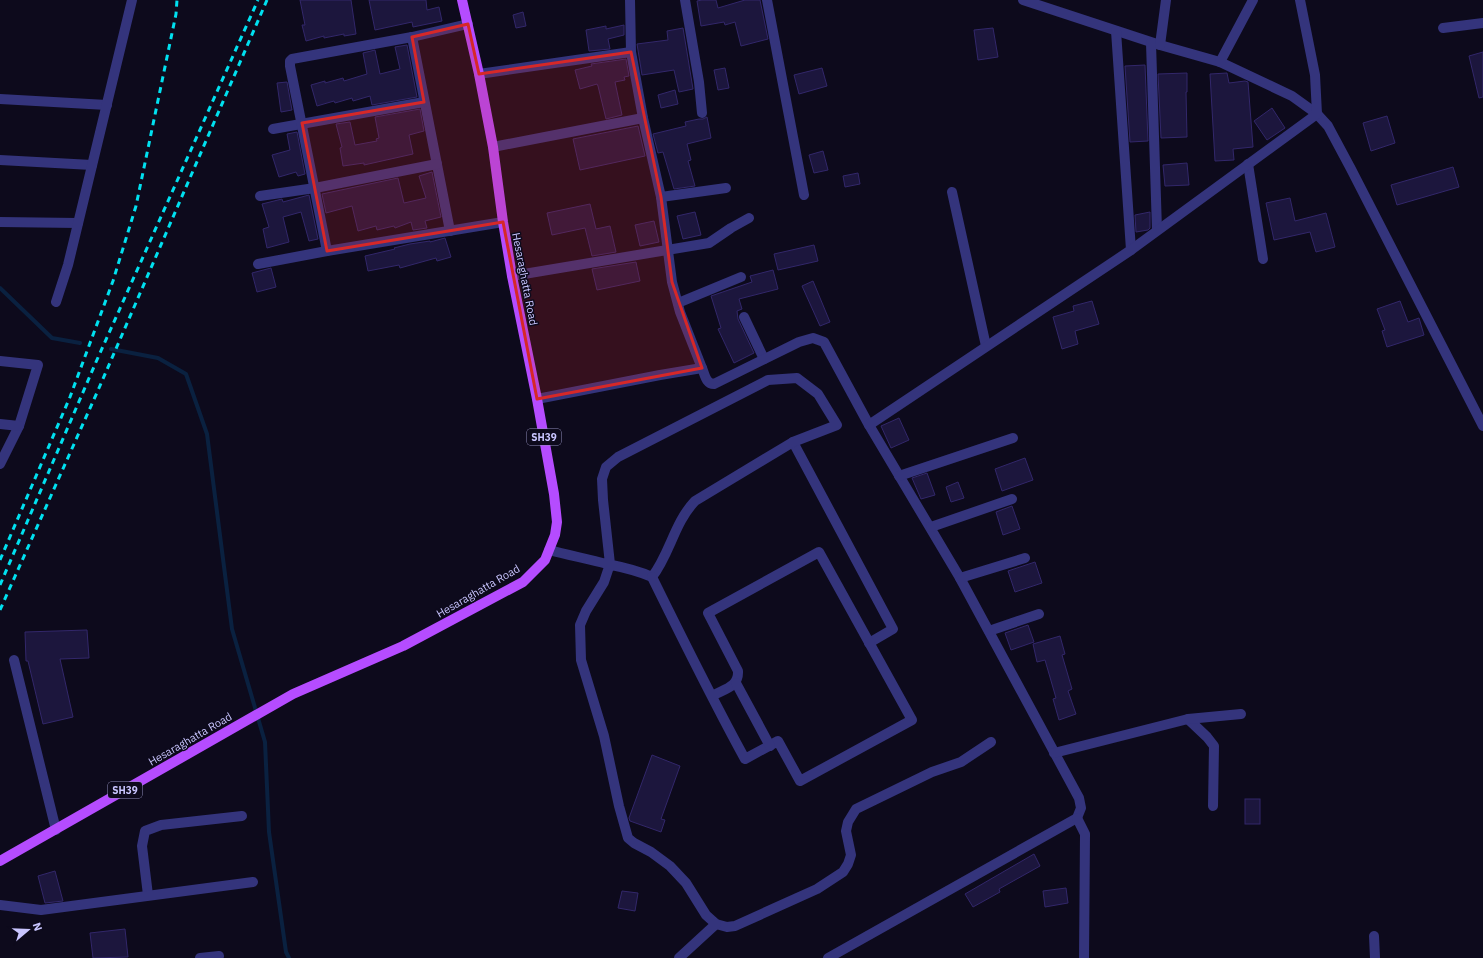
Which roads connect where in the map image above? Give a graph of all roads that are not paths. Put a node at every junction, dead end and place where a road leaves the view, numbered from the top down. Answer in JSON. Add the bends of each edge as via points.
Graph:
{"nodes":[{"id":1,"x":132,"y":0,"type":"edge"},
{"id":2,"x":462,"y":0,"type":"edge"},
{"id":3,"x":630,"y":0,"type":"edge"},
{"id":4,"x":685,"y":0,"type":"edge"},
{"id":5,"x":767,"y":0,"type":"edge"},
{"id":6,"x":1023,"y":0,"type":"edge"},
{"id":7,"x":1166,"y":0,"type":"edge"},
{"id":8,"x":1253,"y":0,"type":"edge"},
{"id":9,"x":1300,"y":0,"type":"edge"},
{"id":10,"x":1483,"y":22,"type":"edge"},
{"id":11,"x":468,"y":24,"type":"junction"},
{"id":12,"x":1443,"y":28,"type":"dead end"},
{"id":13,"x":1116,"y":31,"type":"junction"},
{"id":14,"x":412,"y":37,"type":"junction"},
{"id":15,"x":1156,"y":44,"type":"junction"},
{"id":16,"x":631,"y":52,"type":"junction"},
{"id":17,"x":1220,"y":62,"type":"junction"},
{"id":18,"x":479,"y":74,"type":"junction"},
{"id":19,"x":0,"y":99,"type":"edge"},
{"id":20,"x":424,"y":102,"type":"junction"},
{"id":21,"x":107,"y":105,"type":"junction"},
{"id":22,"x":702,"y":113,"type":"dead end"},
{"id":23,"x":1317,"y":114,"type":"junction"},
{"id":24,"x":643,"y":118,"type":"junction"},
{"id":25,"x":302,"y":123,"type":"junction"},
{"id":26,"x":272,"y":129,"type":"dead end"},
{"id":27,"x":493,"y":147,"type":"junction"},
{"id":28,"x":0,"y":160,"type":"edge"},
{"id":29,"x":437,"y":164,"type":"junction"},
{"id":30,"x":1248,"y":164,"type":"junction"},
{"id":31,"x":92,"y":165,"type":"junction"},
{"id":32,"x":315,"y":188,"type":"junction"},
{"id":33,"x":726,"y":188,"type":"dead end"},
{"id":34,"x":952,"y":192,"type":"dead end"},
{"id":35,"x":804,"y":195,"type":"dead end"},
{"id":36,"x":260,"y":196,"type":"dead end"},
{"id":37,"x":661,"y":197,"type":"junction"},
{"id":38,"x":749,"y":218,"type":"dead end"},
{"id":39,"x":0,"y":222,"type":"edge"},
{"id":40,"x":503,"y":222,"type":"junction"},
{"id":41,"x":78,"y":223,"type":"junction"},
{"id":42,"x":1157,"y":230,"type":"junction"},
{"id":43,"x":450,"y":231,"type":"junction"},
{"id":44,"x":667,"y":250,"type":"junction"},
{"id":45,"x":1130,"y":250,"type":"junction"},
{"id":46,"x":327,"y":251,"type":"junction"},
{"id":47,"x":1263,"y":259,"type":"dead end"},
{"id":48,"x":258,"y":264,"type":"dead end"},
{"id":49,"x":512,"y":276,"type":"junction"},
{"id":50,"x":741,"y":277,"type":"dead end"},
{"id":51,"x":56,"y":302,"type":"dead end"},
{"id":52,"x":678,"y":303,"type":"junction"},
{"id":53,"x":744,"y":316,"type":"dead end"},
{"id":54,"x":986,"y":346,"type":"junction"},
{"id":55,"x":764,"y":359,"type":"junction"},
{"id":56,"x":0,"y":361,"type":"edge"},
{"id":57,"x":702,"y":368,"type":"junction"},
{"id":58,"x":537,"y":399,"type":"junction"},
{"id":59,"x":0,"y":424,"type":"edge"},
{"id":60,"x":869,"y":425,"type":"junction"},
{"id":61,"x":19,"y":426,"type":"junction"},
{"id":62,"x":1483,"y":426,"type":"edge"},
{"id":63,"x":1013,"y":438,"type":"dead end"},
{"id":64,"x":793,"y":442,"type":"junction"},
{"id":65,"x":0,"y":464,"type":"edge"},
{"id":66,"x":899,"y":476,"type":"junction"},
{"id":67,"x":1012,"y":499,"type":"dead end"},
{"id":68,"x":931,"y":527,"type":"junction"},
{"id":69,"x":549,"y":550,"type":"junction"},
{"id":70,"x":1025,"y":558,"type":"dead end"},
{"id":71,"x":610,"y":564,"type":"junction"},
{"id":72,"x":652,"y":577,"type":"junction"},
{"id":73,"x":960,"y":578,"type":"junction"},
{"id":74,"x":1039,"y":614,"type":"dead end"},
{"id":75,"x":989,"y":631,"type":"junction"},
{"id":76,"x":869,"y":643,"type":"junction"},
{"id":77,"x":14,"y":660,"type":"dead end"},
{"id":78,"x":736,"y":683,"type":"junction"},
{"id":79,"x":712,"y":696,"type":"junction"},
{"id":80,"x":1241,"y":714,"type":"dead end"},
{"id":81,"x":1188,"y":719,"type":"junction"},
{"id":82,"x":991,"y":742,"type":"dead end"},
{"id":83,"x":770,"y":746,"type":"junction"},
{"id":84,"x":1054,"y":753,"type":"junction"},
{"id":85,"x":1213,"y":806,"type":"dead end"},
{"id":86,"x":242,"y":816,"type":"dead end"},
{"id":87,"x":1078,"y":818,"type":"junction"},
{"id":88,"x":56,"y":830,"type":"junction"},
{"id":89,"x":0,"y":861,"type":"edge"},
{"id":90,"x":253,"y":882,"type":"dead end"},
{"id":91,"x":148,"y":895,"type":"junction"},
{"id":92,"x":0,"y":905,"type":"edge"},
{"id":93,"x":716,"y":924,"type":"junction"},
{"id":94,"x":1374,"y":936,"type":"dead end"},
{"id":95,"x":219,"y":956,"type":"dead end"},
{"id":96,"x":200,"y":958,"type":"edge"},
{"id":97,"x":679,"y":958,"type":"edge"},
{"id":98,"x":828,"y":958,"type":"edge"},
{"id":99,"x":1084,"y":958,"type":"edge"},
{"id":100,"x":1375,"y":958,"type":"edge"}],
"edges":[{"from":1,"to":21,"type":"street"},
{"from":2,"to":11,"type":"main road","name":"Hesaraghatta Road","number":"SH39"},
{"from":3,"to":16,"type":"street"},
{"from":4,"to":22,"type":"street"},
{"from":5,"to":35,"type":"street"},
{"from":6,"to":13,"type":"street"},
{"from":7,"to":15,"type":"street"},
{"from":8,"to":17,"type":"street"},
{"from":9,"to":23,"type":"street","via":[[1315,75]]},
{"from":10,"to":12,"type":"street"},
{"from":11,"to":14,"type":"street"},
{"from":11,"to":18,"type":"main road","name":"Hesaraghatta Road","number":"SH39"},
{"from":13,"to":15,"type":"street"},
{"from":13,"to":45,"type":"street"},
{"from":14,"to":20,"type":"street"},
{"from":14,"to":25,"type":"street","via":[[292,59],[290,66]]},
{"from":15,"to":17,"type":"street"},
{"from":15,"to":42,"type":"street"},
{"from":16,"to":18,"type":"street"},
{"from":16,"to":24,"type":"street"},
{"from":17,"to":23,"type":"street","via":[[1292,96]]},
{"from":18,"to":27,"type":"main road","name":"Hesaraghatta Road","number":"SH39"},
{"from":19,"to":21,"type":"street"},
{"from":20,"to":25,"type":"street"},
{"from":20,"to":29,"type":"street"},
{"from":21,"to":31,"type":"street"},
{"from":23,"to":30,"type":"street"},
{"from":23,"to":62,"type":"street","via":[[1328,126],[1351,169]]},
{"from":24,"to":27,"type":"street"},
{"from":24,"to":37,"type":"street"},
{"from":25,"to":26,"type":"street"},
{"from":25,"to":32,"type":"street"},
{"from":27,"to":40,"type":"main road","name":"Hesaraghatta Road","number":"SH39"},
{"from":28,"to":31,"type":"street"},
{"from":29,"to":32,"type":"street"},
{"from":29,"to":43,"type":"street"},
{"from":30,"to":42,"type":"street"},
{"from":30,"to":47,"type":"street"},
{"from":31,"to":41,"type":"street"},
{"from":32,"to":36,"type":"street"},
{"from":32,"to":46,"type":"street"},
{"from":33,"to":37,"type":"street"},
{"from":34,"to":54,"type":"street"},
{"from":37,"to":44,"type":"street"},
{"from":38,"to":44,"type":"street","via":[[709,243]]},
{"from":39,"to":41,"type":"street"},
{"from":40,"to":43,"type":"street"},
{"from":40,"to":49,"type":"main road","name":"Hesaraghatta Road","number":"SH39"},
{"from":41,"to":51,"type":"street"},
{"from":42,"to":45,"type":"street"},
{"from":43,"to":46,"type":"street"},
{"from":44,"to":49,"type":"street"},
{"from":44,"to":52,"type":"street"},
{"from":45,"to":54,"type":"street"},
{"from":46,"to":48,"type":"street"},
{"from":49,"to":58,"type":"main road","name":"Hesaraghatta Road","number":"SH39"},
{"from":50,"to":52,"type":"street"},
{"from":52,"to":57,"type":"street"},
{"from":53,"to":55,"type":"street"},
{"from":54,"to":60,"type":"street"},
{"from":55,"to":57,"type":"street","via":[[714,384],[708,382]]},
{"from":55,"to":60,"type":"street","via":[[813,338],[824,342]]},
{"from":56,"to":61,"type":"street","via":[[38,365]]},
{"from":57,"to":58,"type":"street"},
{"from":58,"to":69,"type":"main road","name":"Hesaraghatta Road","number":"SH39","via":[[557,522]]},
{"from":59,"to":61,"type":"street"},
{"from":60,"to":66,"type":"street"},
{"from":61,"to":65,"type":"street"},
{"from":63,"to":66,"type":"street"},
{"from":64,"to":71,"type":"street","via":[[837,425],[818,394],[797,378],[768,380],[618,457],[606,467],[602,479]]},
{"from":64,"to":72,"type":"street","via":[[694,501],[685,511],[659,568]]},
{"from":64,"to":76,"type":"street","via":[[893,629]]},
{"from":66,"to":68,"type":"street"},
{"from":67,"to":68,"type":"street"},
{"from":68,"to":73,"type":"street"},
{"from":69,"to":71,"type":"street"},
{"from":69,"to":88,"type":"main road","name":"Hesaraghatta Road","number":"SH39","via":[[545,560],[523,582],[403,646],[293,694]]},
{"from":70,"to":73,"type":"street"},
{"from":71,"to":72,"type":"street","via":[[640,571]]},
{"from":71,"to":93,"type":"street","via":[[604,582],[580,625],[581,660],[604,736],[628,838],[670,866],[686,884],[706,915]]},
{"from":72,"to":79,"type":"street"},
{"from":73,"to":75,"type":"street"},
{"from":74,"to":75,"type":"street"},
{"from":75,"to":84,"type":"street"},
{"from":76,"to":78,"type":"street","via":[[819,552],[708,613],[738,671]]},
{"from":76,"to":83,"type":"street","via":[[912,720],[800,781],[778,742]]},
{"from":77,"to":88,"type":"street"},
{"from":78,"to":79,"type":"street"},
{"from":78,"to":83,"type":"street"},
{"from":79,"to":83,"type":"street","via":[[745,759]]},
{"from":80,"to":81,"type":"street"},
{"from":81,"to":84,"type":"street"},
{"from":81,"to":85,"type":"street","via":[[1214,746]]},
{"from":82,"to":93,"type":"street","via":[[961,762],[932,772],[856,809],[846,831],[851,855],[848,864],[842,872],[817,889],[735,926]]},
{"from":84,"to":87,"type":"street","via":[[1079,798],[1081,808]]},
{"from":86,"to":91,"type":"street","via":[[162,825],[145,831],[142,846]]},
{"from":87,"to":98,"type":"street"},
{"from":87,"to":99,"type":"street","via":[[1085,834]]},
{"from":88,"to":89,"type":"main road","name":"Hesaraghatta Road","number":"SH39"},
{"from":90,"to":91,"type":"street"},
{"from":91,"to":92,"type":"street","via":[[41,910]]},
{"from":93,"to":97,"type":"street"},
{"from":94,"to":100,"type":"street"},
{"from":95,"to":96,"type":"street"}]}
